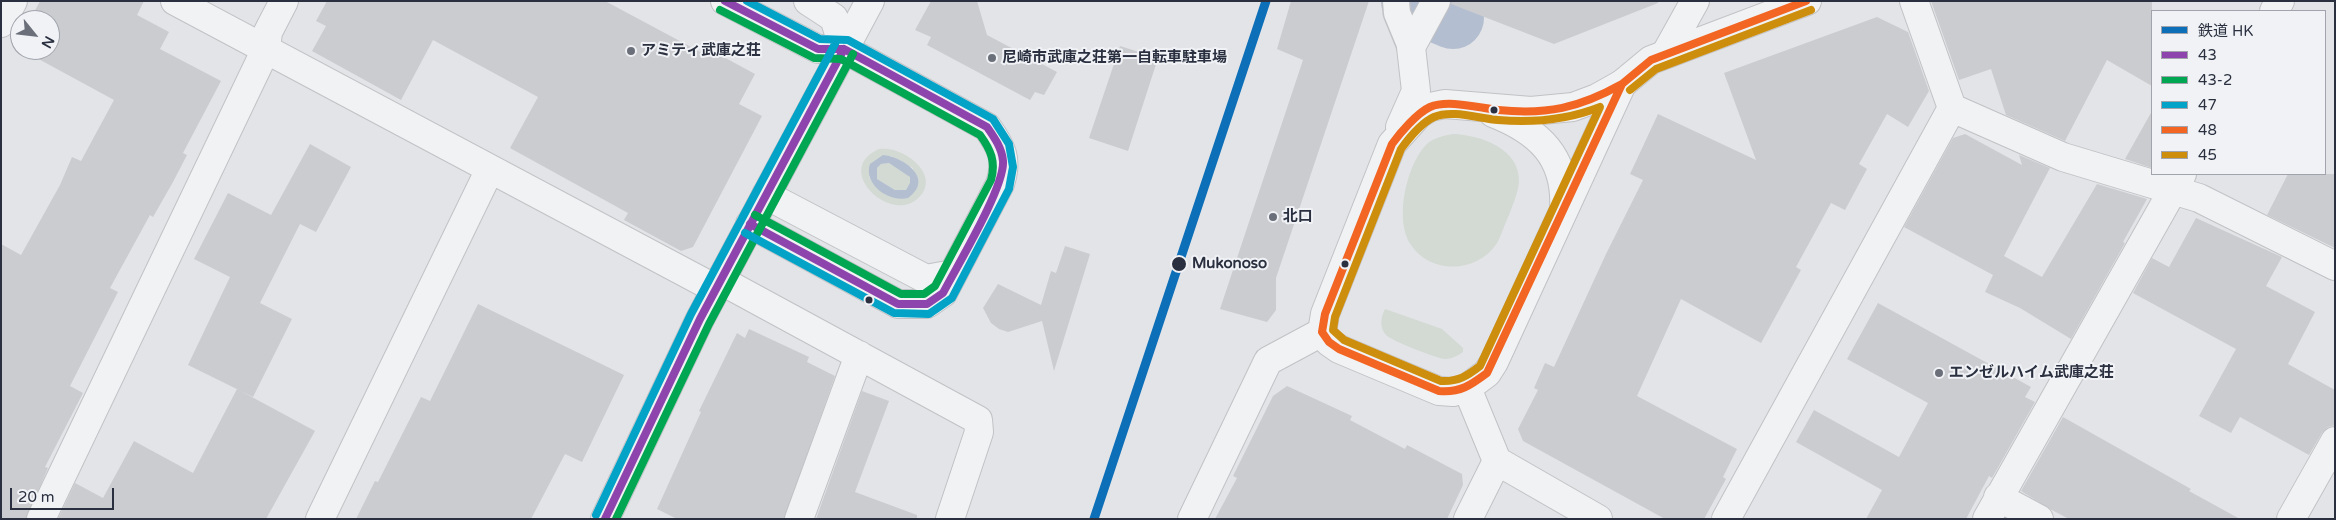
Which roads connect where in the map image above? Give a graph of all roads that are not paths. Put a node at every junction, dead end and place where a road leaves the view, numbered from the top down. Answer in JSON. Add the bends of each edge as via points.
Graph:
{"nodes":[{"id":1,"x":13,"y":1,"type":"edge"},
{"id":2,"x":175,"y":1,"type":"edge"},
{"id":3,"x":284,"y":1,"type":"edge"},
{"id":4,"x":725,"y":1,"type":"edge"},
{"id":5,"x":808,"y":1,"type":"edge"},
{"id":6,"x":870,"y":1,"type":"edge"},
{"id":7,"x":1436,"y":1,"type":"edge"},
{"id":8,"x":1807,"y":1,"type":"edge"},
{"id":9,"x":1914,"y":1,"type":"edge"},
{"id":10,"x":1397,"y":7,"type":"edge"},
{"id":11,"x":1692,"y":7,"type":"edge"},
{"id":12,"x":1,"y":23,"type":"edge"},
{"id":13,"x":1415,"y":40,"type":"junction"},
{"id":14,"x":266,"y":49,"type":"junction"},
{"id":15,"x":844,"y":49,"type":"junction"},
{"id":16,"x":1666,"y":53,"type":"junction"},
{"id":17,"x":1622,"y":84,"type":"junction"},
{"id":18,"x":1478,"y":108,"type":"junction"},
{"id":19,"x":1952,"y":108,"type":"junction"},
{"id":20,"x":1392,"y":144,"type":"junction"},
{"id":21,"x":490,"y":169,"type":"junction"},
{"id":22,"x":2178,"y":182,"type":"edge"},
{"id":23,"x":766,"y":195,"type":"junction"},
{"id":24,"x":1564,"y":211,"type":"junction"},
{"id":25,"x":750,"y":224,"type":"junction"},
{"id":26,"x":2335,"y":266,"type":"edge"},
{"id":27,"x":953,"y":274,"type":"junction"},
{"id":28,"x":718,"y":284,"type":"junction"},
{"id":29,"x":1322,"y":332,"type":"junction"},
{"id":30,"x":859,"y":355,"type":"junction"},
{"id":31,"x":1467,"y":388,"type":"junction"},
{"id":32,"x":2335,"y":441,"type":"edge"},
{"id":33,"x":1497,"y":461,"type":"junction"},
{"id":34,"x":1992,"y":508,"type":"edge"},
{"id":35,"x":41,"y":519,"type":"edge"},
{"id":36,"x":320,"y":519,"type":"edge"},
{"id":37,"x":604,"y":519,"type":"edge"},
{"id":38,"x":799,"y":519,"type":"edge"},
{"id":39,"x":950,"y":519,"type":"edge"},
{"id":40,"x":1192,"y":519,"type":"edge"},
{"id":41,"x":1468,"y":519,"type":"edge"},
{"id":42,"x":1598,"y":519,"type":"edge"},
{"id":43,"x":1726,"y":519,"type":"edge"},
{"id":44,"x":2039,"y":519,"type":"edge"},
{"id":45,"x":2291,"y":519,"type":"edge"}],
"edges":[{"from":1,"to":12,"type":"street"},
{"from":2,"to":14,"type":"street"},
{"from":3,"to":14,"type":"street","via":[[268,32]]},
{"from":4,"to":15,"type":"street","via":[[818,49]]},
{"from":5,"to":15,"type":"street","via":[[834,18]]},
{"from":6,"to":15,"type":"street"},
{"from":7,"to":13,"type":"street"},
{"from":8,"to":16,"type":"street"},
{"from":9,"to":19,"type":"street"},
{"from":10,"to":13,"type":"street"},
{"from":11,"to":16,"type":"street"},
{"from":13,"to":20,"type":"street","via":[[1416,91]]},
{"from":14,"to":21,"type":"street"},
{"from":14,"to":35,"type":"street"},
{"from":15,"to":23,"type":"street"},
{"from":15,"to":27,"type":"street","via":[[987,127],[1000,145],[1005,168],[1000,184]]},
{"from":16,"to":17,"type":"street","via":[[1638,68]]},
{"from":17,"to":18,"type":"street","via":[[1573,107],[1531,111]]},
{"from":17,"to":24,"type":"street"},
{"from":18,"to":20,"type":"street","via":[[1461,104],[1430,107],[1403,129]]},
{"from":18,"to":24,"type":"street","via":[[1504,118],[1545,145],[1553,154],[1562,177]]},
{"from":19,"to":22,"type":"street","via":[[2062,157]]},
{"from":19,"to":43,"type":"street"},
{"from":20,"to":29,"type":"street","via":[[1331,295]]},
{"from":21,"to":28,"type":"street"},
{"from":21,"to":36,"type":"street"},
{"from":22,"to":26,"type":"street","via":[[2199,198]]},
{"from":22,"to":34,"type":"street"},
{"from":23,"to":25,"type":"street"},
{"from":23,"to":27,"type":"street","via":[[926,278]]},
{"from":24,"to":31,"type":"street","via":[[1494,362],[1487,373]]},
{"from":25,"to":27,"type":"street","via":[[898,304],[927,304],[942,293]]},
{"from":25,"to":28,"type":"street"},
{"from":28,"to":30,"type":"street"},
{"from":28,"to":37,"type":"street"},
{"from":29,"to":31,"type":"street","via":[[1339,349],[1423,386],[1446,392]]},
{"from":29,"to":40,"type":"street","via":[[1268,361]]},
{"from":30,"to":38,"type":"street"},
{"from":30,"to":39,"type":"street","via":[[978,420],[979,432]]},
{"from":31,"to":33,"type":"street"},
{"from":32,"to":45,"type":"street"},
{"from":33,"to":41,"type":"street"},
{"from":33,"to":42,"type":"street"},
{"from":34,"to":44,"type":"street"}]}
